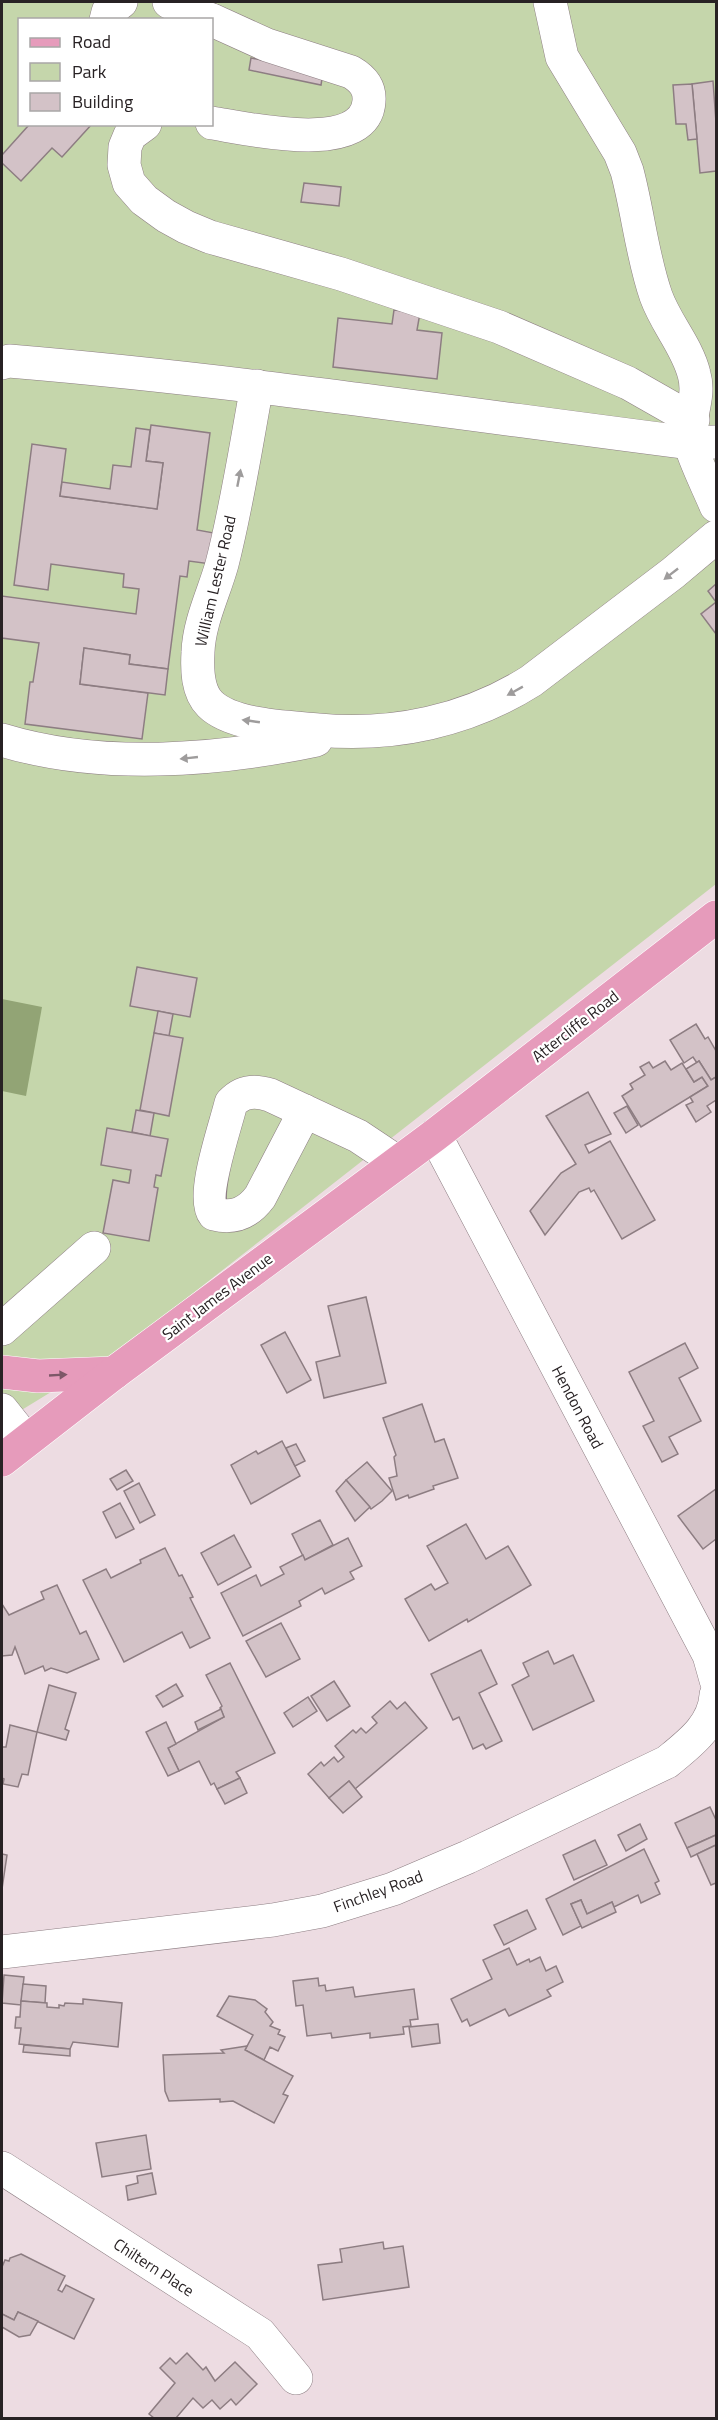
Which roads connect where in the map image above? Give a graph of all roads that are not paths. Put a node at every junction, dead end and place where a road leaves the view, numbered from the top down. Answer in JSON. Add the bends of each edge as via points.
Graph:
{"nodes":[{"id":1,"x":121,"y":2,"type":"edge"},
{"id":2,"x":169,"y":2,"type":"edge"},
{"id":3,"x":550,"y":2,"type":"edge"},
{"id":4,"x":106,"y":18,"type":"edge"},
{"id":5,"x":206,"y":18,"type":"edge"},
{"id":6,"x":213,"y":21,"type":"edge"},
{"id":7,"x":213,"y":123,"type":"edge"},
{"id":8,"x":138,"y":127,"type":"edge"},
{"id":9,"x":2,"y":363,"type":"edge"},
{"id":10,"x":257,"y":386,"type":"junction"},
{"id":11,"x":700,"y":435,"type":"edge"},
{"id":12,"x":717,"y":506,"type":"edge"},
{"id":13,"x":717,"y":537,"type":"edge"},
{"id":14,"x":350,"y":733,"type":"junction"},
{"id":15,"x":2,"y":740,"type":"edge"},
{"id":16,"x":717,"y":917,"type":"edge"},
{"id":17,"x":305,"y":1111,"type":"dead end"},
{"id":18,"x":435,"y":1135,"type":"junction"},
{"id":19,"x":397,"y":1162,"type":"junction"},
{"id":20,"x":94,"y":1248,"type":"dead end"},
{"id":21,"x":2,"y":1329,"type":"edge"},
{"id":22,"x":2,"y":1372,"type":"edge"},
{"id":23,"x":114,"y":1373,"type":"junction"},
{"id":24,"x":2,"y":1410,"type":"edge"},
{"id":25,"x":27,"y":1440,"type":"junction"},
{"id":26,"x":2,"y":1460,"type":"edge"},
{"id":27,"x":717,"y":1680,"type":"edge"},
{"id":28,"x":714,"y":1705,"type":"edge"},
{"id":29,"x":2,"y":1952,"type":"edge"},
{"id":30,"x":6,"y":2182,"type":"edge"},
{"id":31,"x":296,"y":2378,"type":"dead end"}],
"edges":[{"from":1,"to":4,"type":"street"},
{"from":2,"to":5,"type":"street"},
{"from":3,"to":11,"type":"street","via":[[562,57],[627,171],[656,296],[694,371]]},
{"from":6,"to":7,"type":"street","via":[[267,45],[351,72],[367,86],[370,97],[362,120],[330,134],[308,136]]},
{"from":8,"to":11,"type":"street","via":[[127,141],[123,156],[129,183],[144,200],[186,227],[499,327],[628,383]]},
{"from":9,"to":10,"type":"street"},
{"from":10,"to":11,"type":"street"},
{"from":14,"to":10,"type":"street","name":"William Lester Road","one_way":true,"via":[[240,720],[209,703],[198,677],[201,633],[222,563]]},
{"from":11,"to":12,"type":"street"},
{"from":13,"to":14,"type":"street","name":"William Lester Road","one_way":true,"via":[[512,693],[431,723]]},
{"from":14,"to":15,"type":"street","one_way":true,"via":[[291,746],[176,759],[57,752]]},
{"from":16,"to":18,"type":"main road","name":"Attercliffe Road"},
{"from":17,"to":19,"type":"street","via":[[358,1136]]},
{"from":18,"to":19,"type":"main road","name":"Saint James Avenue"},
{"from":18,"to":27,"type":"street","name":"Hendon Road","via":[[709,1655]]},
{"from":19,"to":23,"type":"main road","name":"Saint James Avenue"},
{"from":20,"to":21,"type":"street"},
{"from":22,"to":23,"type":"main road","one_way":true,"via":[[38,1376]]},
{"from":23,"to":25,"type":"main road","name":"Saint James Avenue"},
{"from":24,"to":25,"type":"street"},
{"from":25,"to":26,"type":"main road","name":"Saint James Avenue"},
{"from":28,"to":29,"type":"street","name":"Finchley Road","via":[[695,1739],[667,1762],[468,1857],[362,1899],[273,1920]]},
{"from":30,"to":31,"type":"street","name":"Chiltern Place","via":[[260,2334]]}]}
